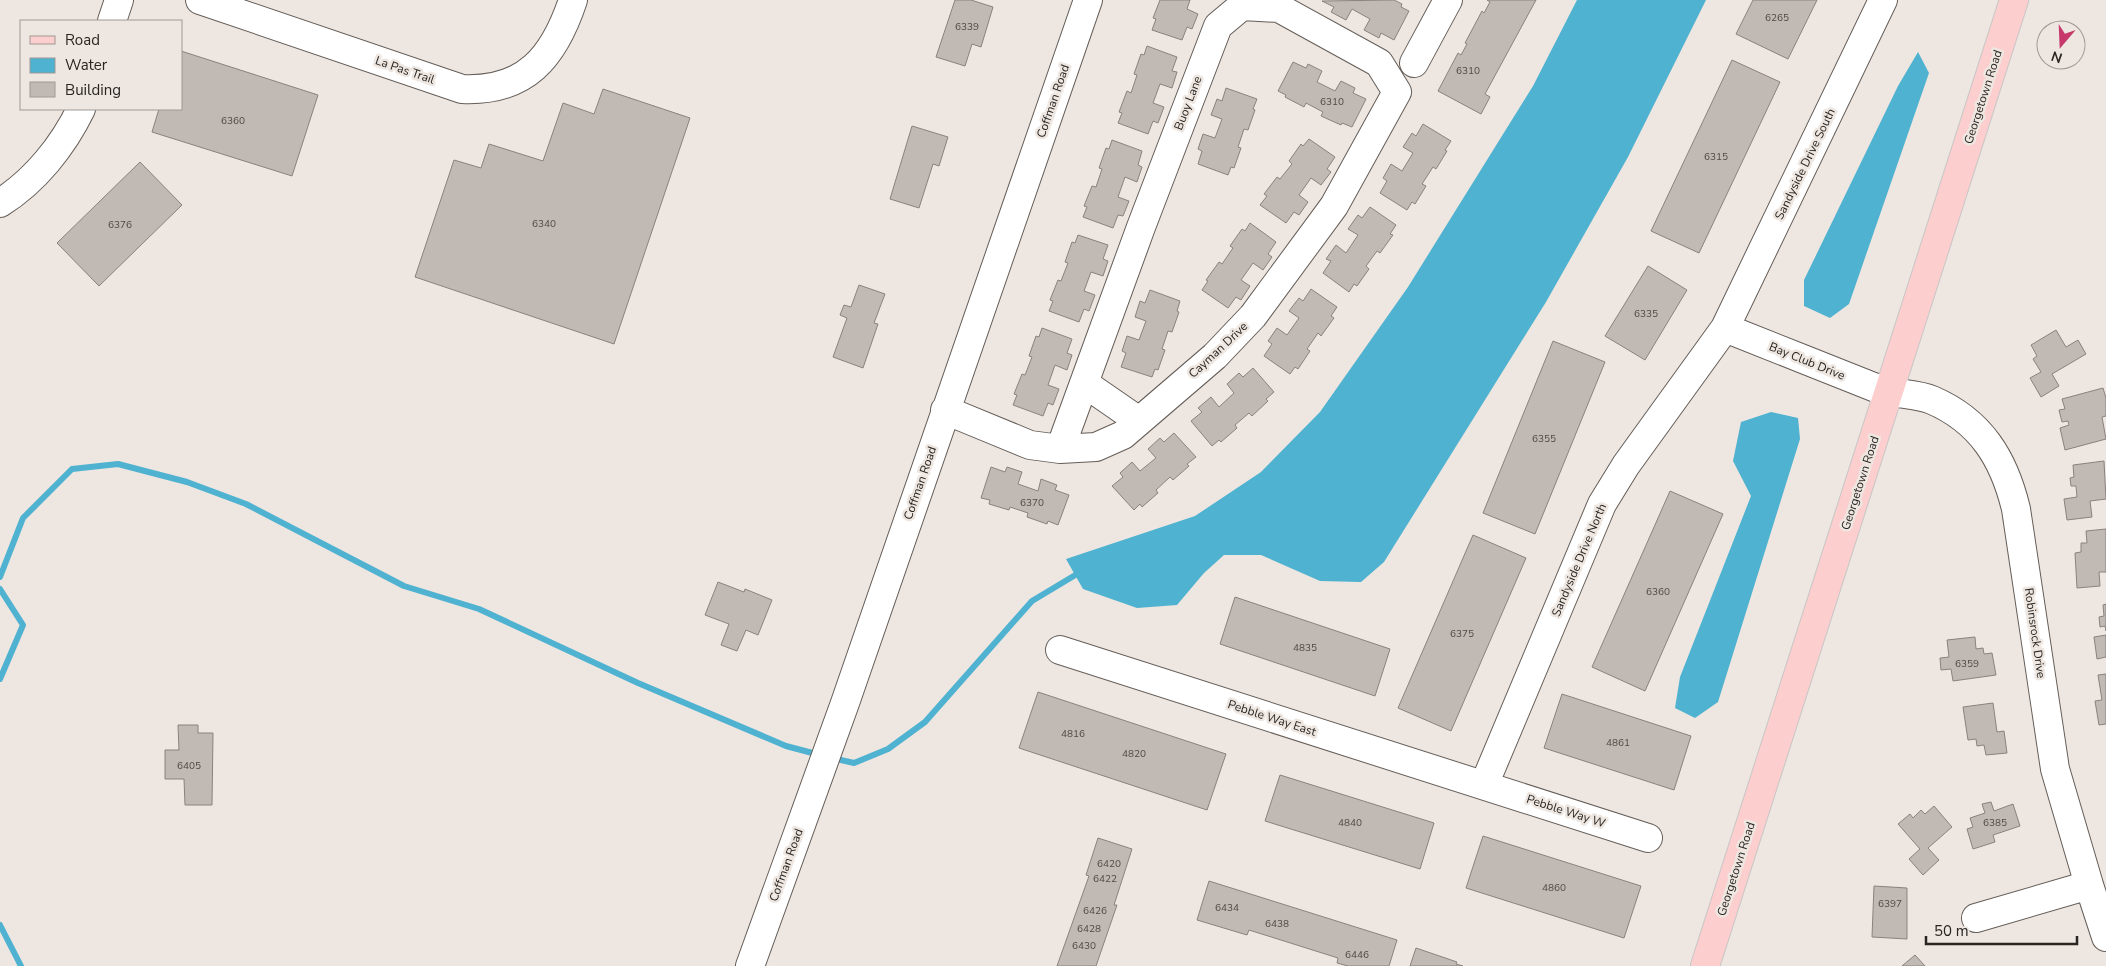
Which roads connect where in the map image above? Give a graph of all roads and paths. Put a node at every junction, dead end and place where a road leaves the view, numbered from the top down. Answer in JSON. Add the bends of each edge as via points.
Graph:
{"nodes":[{"id":1,"x":119,"y":0,"type":"edge"},
{"id":2,"x":200,"y":0,"type":"edge"},
{"id":3,"x":573,"y":0,"type":"edge"},
{"id":4,"x":1088,"y":0,"type":"edge"},
{"id":5,"x":1448,"y":0,"type":"edge"},
{"id":6,"x":1883,"y":0,"type":"edge"},
{"id":7,"x":2014,"y":0,"type":"edge"},
{"id":8,"x":112,"y":20,"type":"edge"},
{"id":9,"x":1414,"y":63,"type":"dead end"},
{"id":10,"x":1397,"y":92,"type":"joint"},
{"id":11,"x":80,"y":110,"type":"edge"},
{"id":12,"x":0,"y":203,"type":"edge"},
{"id":13,"x":1725,"y":328,"type":"junction"},
{"id":14,"x":1084,"y":383,"type":"junction"},
{"id":15,"x":1889,"y":393,"type":"junction"},
{"id":16,"x":945,"y":410,"type":"junction"},
{"id":17,"x":1139,"y":421,"type":"junction"},
{"id":18,"x":1060,"y":449,"type":"junction"},
{"id":19,"x":1060,"y":650,"type":"dead end"},
{"id":20,"x":1484,"y":785,"type":"junction"},
{"id":21,"x":1648,"y":838,"type":"dead end"},
{"id":22,"x":2089,"y":885,"type":"junction"},
{"id":23,"x":1976,"y":918,"type":"dead end"},
{"id":24,"x":2106,"y":936,"type":"edge"},
{"id":25,"x":750,"y":966,"type":"edge"},
{"id":26,"x":1706,"y":966,"type":"edge"}],
"edges":[{"from":1,"to":8,"type":"street"},
{"from":2,"to":3,"type":"street","name":"La Pas Trail","via":[[462,89],[482,90],[518,78],[541,60],[558,38]]},
{"from":4,"to":16,"type":"street","name":"Coffman Road"},
{"from":5,"to":9,"type":"street"},
{"from":6,"to":13,"type":"street","name":"Sandyside Drive South"},
{"from":7,"to":15,"type":"main road","name":"Georgetown Road"},
{"from":10,"to":14,"type":"street","name":"Buoy Lane","via":[[1378,63],[1279,8],[1242,6],[1218,26]]},
{"from":10,"to":17,"type":"street","name":"Cayman Drive","via":[[1334,206],[1253,316],[1215,356]]},
{"from":11,"to":12,"type":"street","via":[[61,144],[46,162],[30,180]]},
{"from":13,"to":15,"type":"street","name":"Bay Club Drive"},
{"from":13,"to":20,"type":"street","name":"Sandyside Drive North","via":[[1626,465],[1602,504]]},
{"from":14,"to":17,"type":"street"},
{"from":14,"to":18,"type":"street","name":"Buoy Lane"},
{"from":15,"to":22,"type":"street","name":"Robinsrock Drive","via":[[1930,399],[1956,413],[1991,446],[2006,471],[2016,509],[2055,769]]},
{"from":15,"to":26,"type":"main road","name":"Georgetown Road"},
{"from":16,"to":18,"type":"street","name":"Cayman Drive","via":[[1030,444]]},
{"from":16,"to":25,"type":"street","name":"Coffman Road","via":[[845,703]]},
{"from":17,"to":18,"type":"street","name":"Cayman Drive","via":[[1123,435],[1096,447]]},
{"from":19,"to":20,"type":"street","name":"Pebble Way East"},
{"from":20,"to":21,"type":"street","name":"Pebble Way W"},
{"from":22,"to":23,"type":"street"},
{"from":22,"to":24,"type":"street","name":"Robinsrock Drive"}]}
